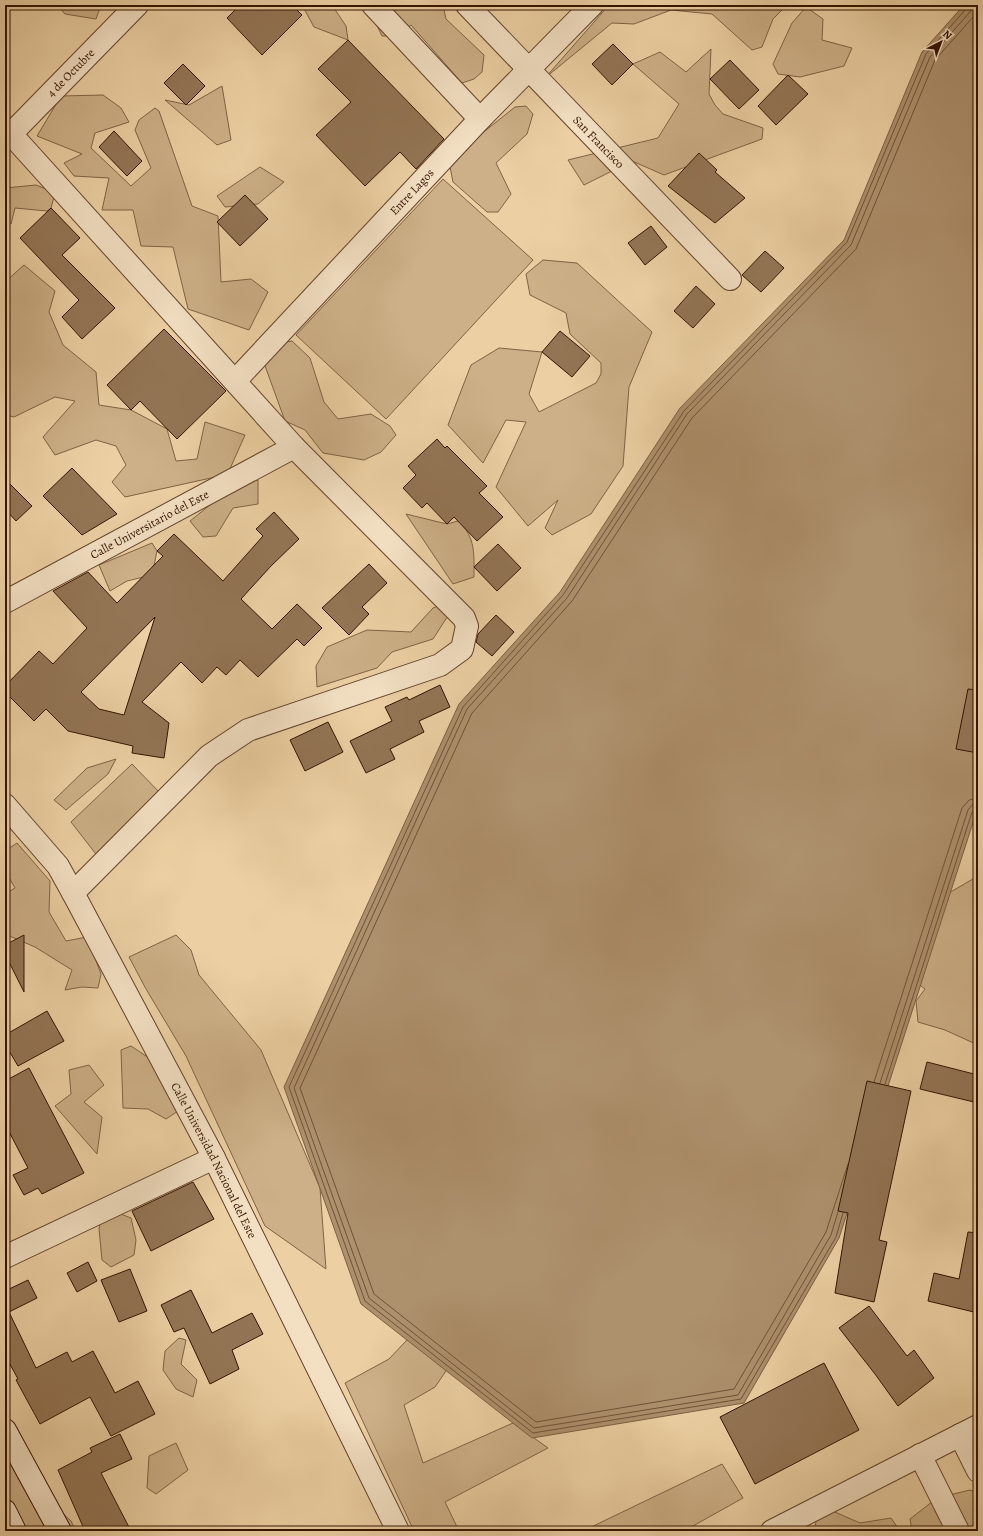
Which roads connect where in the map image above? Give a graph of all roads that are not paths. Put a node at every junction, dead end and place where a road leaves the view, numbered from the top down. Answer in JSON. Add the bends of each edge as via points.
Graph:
{"nodes":[{"id":1,"x":136,"y":5,"type":"edge"},
{"id":2,"x":373,"y":5,"type":"edge"},
{"id":3,"x":467,"y":5,"type":"edge"},
{"id":4,"x":592,"y":5,"type":"edge"},
{"id":5,"x":530,"y":70,"type":"junction"},
{"id":6,"x":480,"y":119,"type":"junction"},
{"id":7,"x":8,"y":137,"type":"edge"},
{"id":8,"x":730,"y":279,"type":"dead end"},
{"id":9,"x":235,"y":381,"type":"junction"},
{"id":10,"x":294,"y":447,"type":"junction"},
{"id":11,"x":5,"y":602,"type":"edge"},
{"id":12,"x":5,"y":805,"type":"edge"},
{"id":13,"x":73,"y":893,"type":"junction"},
{"id":14,"x":214,"y":1158,"type":"junction"},
{"id":15,"x":5,"y":1257,"type":"edge"},
{"id":16,"x":5,"y":1430,"type":"edge"},
{"id":17,"x":969,"y":1430,"type":"edge"},
{"id":18,"x":920,"y":1455,"type":"junction"},
{"id":19,"x":978,"y":1471,"type":"edge"},
{"id":20,"x":5,"y":1511,"type":"edge"},
{"id":21,"x":16,"y":1531,"type":"edge"},
{"id":22,"x":60,"y":1531,"type":"edge"},
{"id":23,"x":398,"y":1531,"type":"edge"},
{"id":24,"x":772,"y":1531,"type":"edge"},
{"id":25,"x":958,"y":1531,"type":"edge"}],
"edges":[{"from":1,"to":7,"type":"street","name":"4 de Octubre"},
{"from":2,"to":6,"type":"street"},
{"from":3,"to":5,"type":"street","name":"San Francisco"},
{"from":4,"to":5,"type":"street","name":"Entre Lagos"},
{"from":5,"to":6,"type":"street","name":"Entre Lagos"},
{"from":5,"to":8,"type":"street","name":"San Francisco"},
{"from":6,"to":9,"type":"street","name":"Entre Lagos"},
{"from":7,"to":9,"type":"street"},
{"from":9,"to":10,"type":"street"},
{"from":10,"to":11,"type":"street","name":"Calle Universitario del Este"},
{"from":10,"to":13,"type":"street","via":[[464,618],[467,626],[462,649],[440,665],[248,730],[209,756]]},
{"from":12,"to":13,"type":"street","name":"Calle Universidad Nacional del Este","via":[[58,866]]},
{"from":13,"to":14,"type":"street","name":"Calle Universidad Nacional del Este"},
{"from":14,"to":15,"type":"street"},
{"from":14,"to":23,"type":"street","name":"Calle Universidad Nacional del Este"},
{"from":16,"to":22,"type":"street"},
{"from":17,"to":18,"type":"street"},
{"from":17,"to":19,"type":"street"},
{"from":18,"to":24,"type":"street"},
{"from":18,"to":25,"type":"street"},
{"from":20,"to":21,"type":"street"}]}
